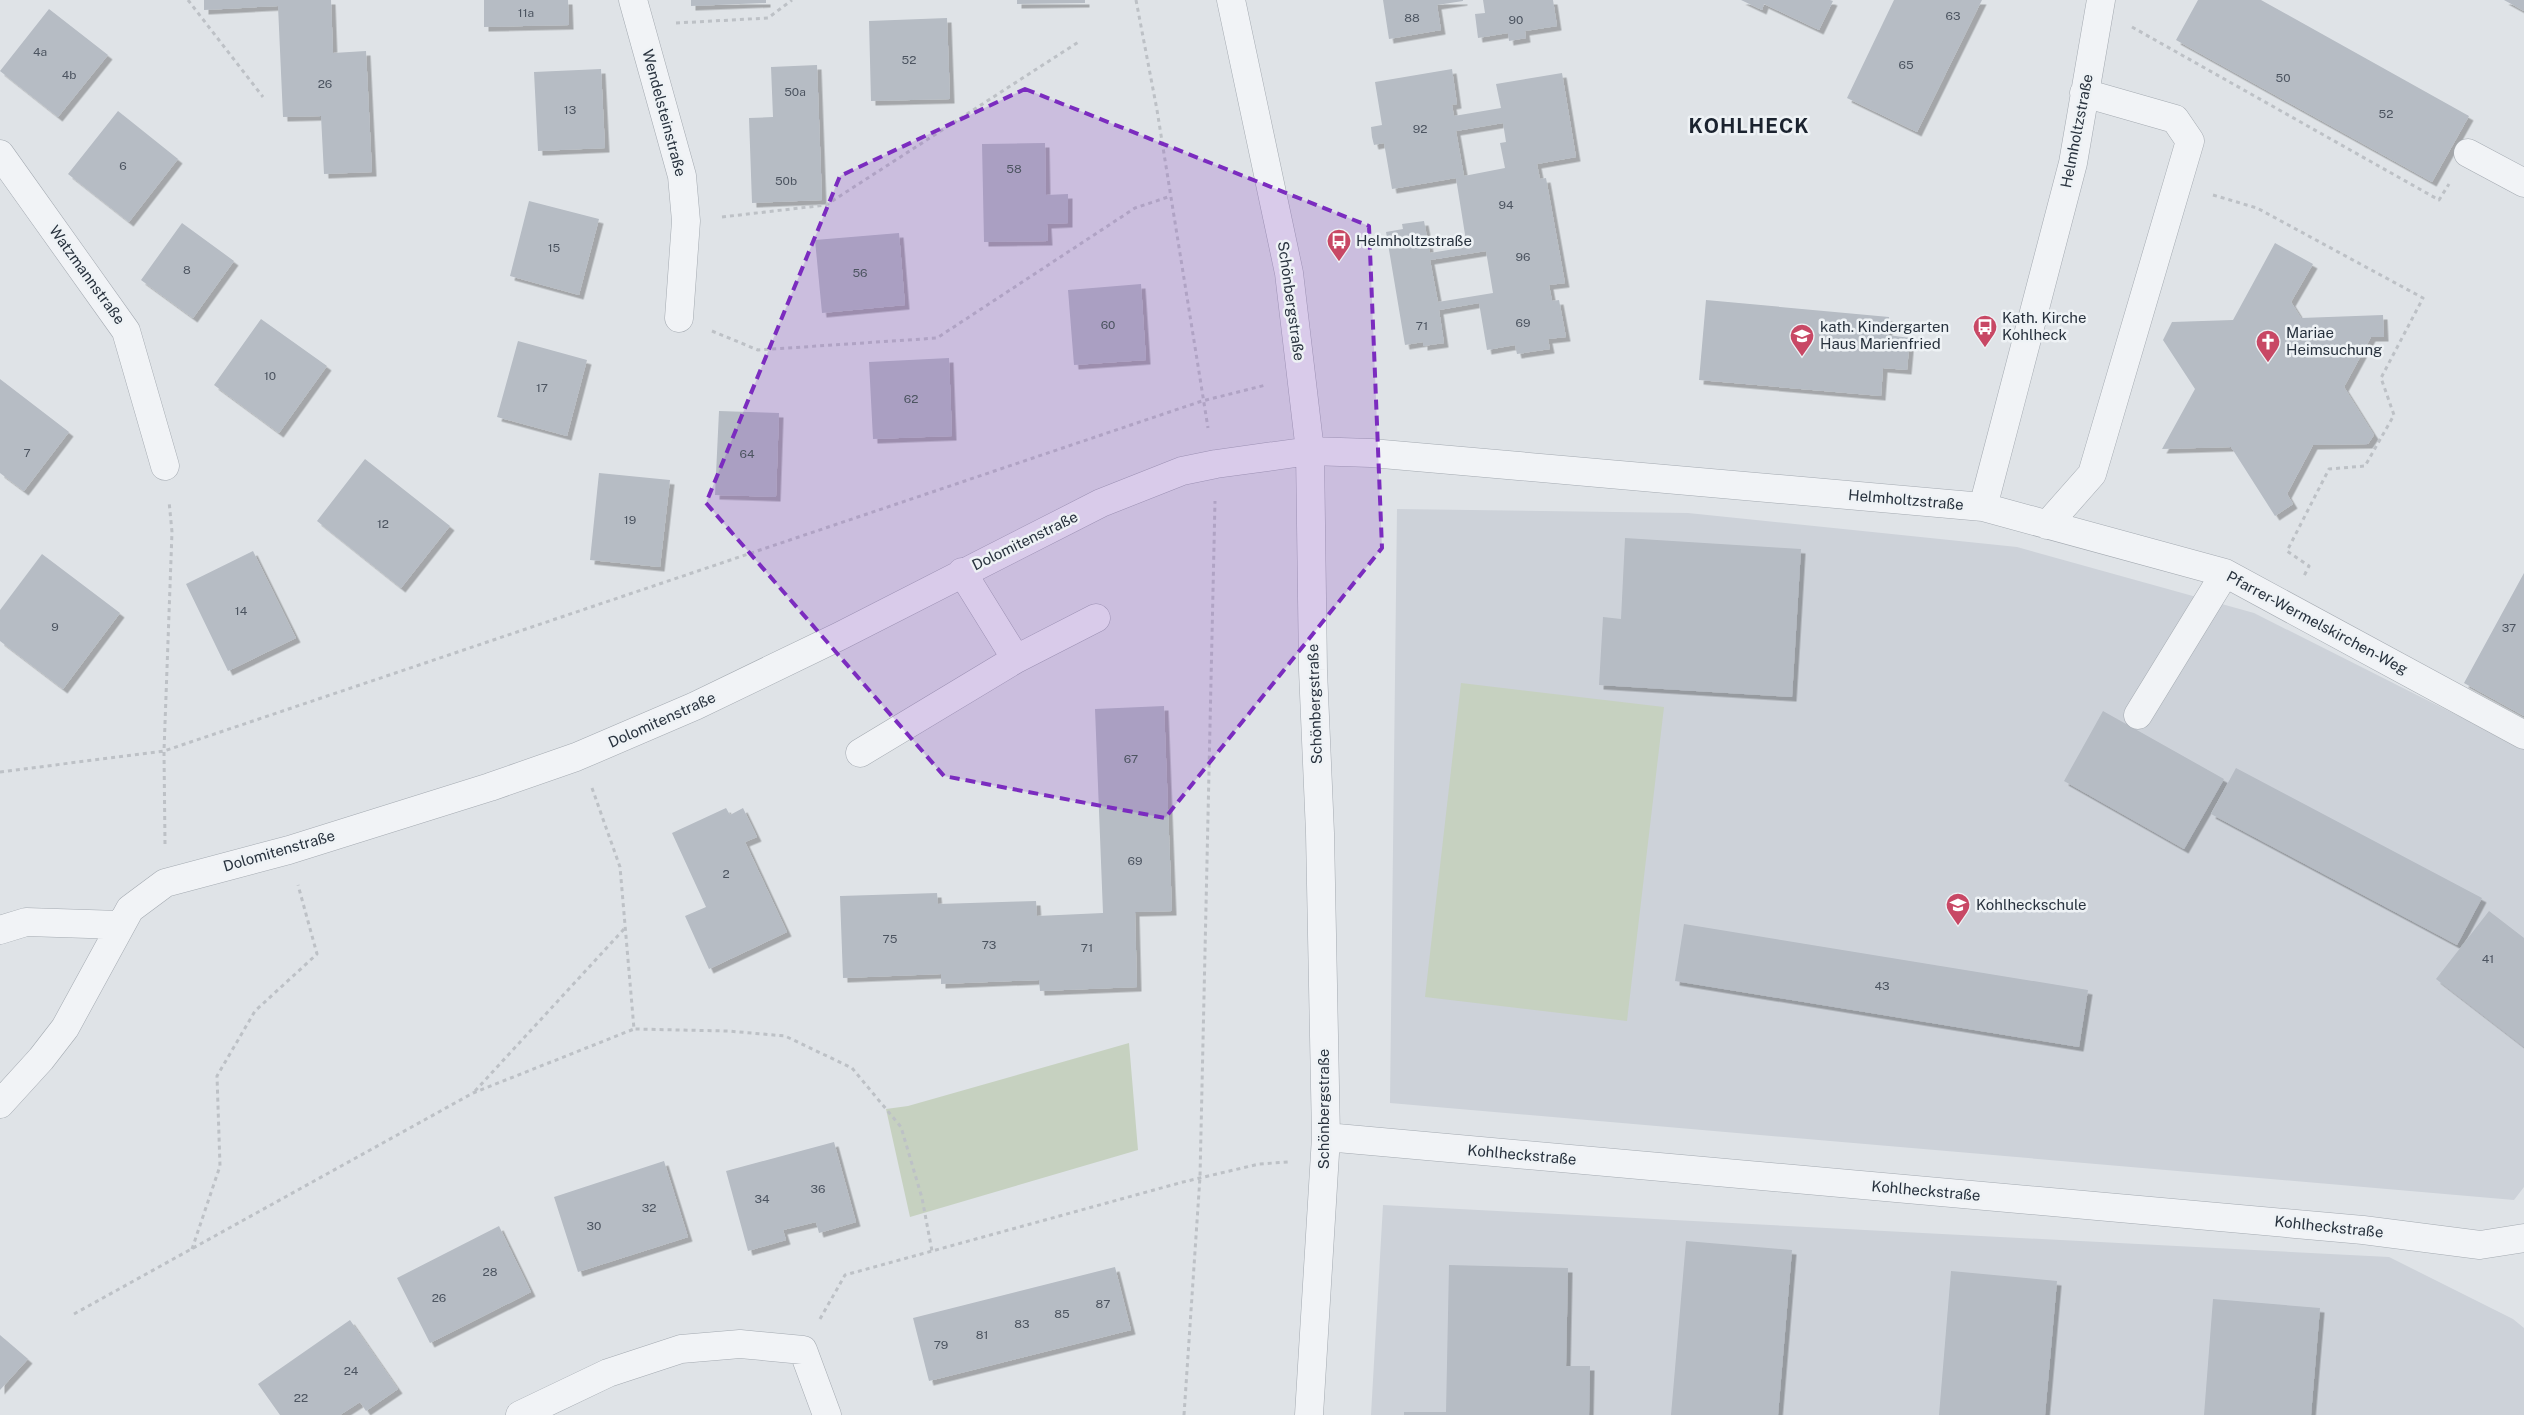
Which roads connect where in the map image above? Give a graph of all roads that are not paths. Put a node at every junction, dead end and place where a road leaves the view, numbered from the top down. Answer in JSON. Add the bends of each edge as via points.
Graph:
{"nodes":[{"id":1,"x":1231,"y":0,"type":"edge"},
{"id":2,"x":2100,"y":4,"type":"edge"},
{"id":3,"x":636,"y":12,"type":"edge"},
{"id":4,"x":2084,"y":93,"type":"junction"},
{"id":5,"x":2468,"y":153,"type":"road end"},
{"id":6,"x":0,"y":154,"type":"edge"},
{"id":7,"x":2524,"y":183,"type":"edge"},
{"id":8,"x":679,"y":318,"type":"road end"},
{"id":9,"x":1310,"y":451,"type":"junction"},
{"id":10,"x":165,"y":466,"type":"dead end"},
{"id":11,"x":1983,"y":507,"type":"junction"},
{"id":12,"x":2047,"y":525,"type":"junction"},
{"id":13,"x":962,"y":572,"type":"junction"},
{"id":14,"x":2225,"y":573,"type":"junction"},
{"id":15,"x":1096,"y":618,"type":"dead end"},
{"id":16,"x":1016,"y":658,"type":"junction"},
{"id":17,"x":2138,"y":715,"type":"dead end"},
{"id":18,"x":2524,"y":735,"type":"edge"},
{"id":19,"x":860,"y":753,"type":"dead end"},
{"id":20,"x":120,"y":925,"type":"junction"},
{"id":21,"x":0,"y":930,"type":"edge"},
{"id":22,"x":0,"y":1104,"type":"edge"},
{"id":23,"x":1325,"y":1148,"type":"junction"},
{"id":24,"x":2524,"y":1238,"type":"edge"},
{"id":25,"x":520,"y":1415,"type":"edge"},
{"id":26,"x":827,"y":1415,"type":"edge"},
{"id":27,"x":1309,"y":1415,"type":"edge"}],
"edges":[{"from":1,"to":9,"type":"street","name":"Schönbergstraße","via":[[1289,273]]},
{"from":2,"to":4,"type":"street","name":"Helmholtzstraße"},
{"from":3,"to":8,"type":"street","name":"Wendelsteinstraße","via":[[682,176],[686,221]]},
{"from":4,"to":11,"type":"street","name":"Helmholtzstraße","via":[[2073,162]]},
{"from":4,"to":12,"type":"street","via":[[2175,119],[2190,141],[2092,474]]},
{"from":5,"to":7,"type":"street"},
{"from":6,"to":10,"type":"street","name":"Watzmannstraße","via":[[126,331]]},
{"from":9,"to":11,"type":"street","name":"Helmholtzstraße","via":[[1371,453]]},
{"from":9,"to":13,"type":"street","name":"Dolomitenstraße","via":[[1182,472],[1101,503]]},
{"from":9,"to":23,"type":"street","name":"Schönbergstraße"},
{"from":11,"to":12,"type":"street","name":"Pfarrer-Wermelskirchen-Weg"},
{"from":12,"to":14,"type":"street","name":"Pfarrer-Wermelskirchen-Weg"},
{"from":13,"to":16,"type":"street"},
{"from":13,"to":20,"type":"street","name":"Dolomitenstraße","via":[[695,706],[576,756],[490,787],[289,850],[165,883],[130,910]]},
{"from":14,"to":17,"type":"street"},
{"from":14,"to":18,"type":"street","name":"Pfarrer-Wermelskirchen-Weg"},
{"from":15,"to":16,"type":"street"},
{"from":16,"to":19,"type":"street"},
{"from":20,"to":21,"type":"street","via":[[26,922]]},
{"from":20,"to":22,"type":"street","name":"Dolomitenstraße","via":[[65,1028]]},
{"from":23,"to":24,"type":"street","name":"Kohlheckstraße","via":[[2364,1230],[2480,1245]]},
{"from":23,"to":27,"type":"street","name":"Schönbergstraße"},
{"from":25,"to":26,"type":"street","via":[[608,1373],[681,1349],[740,1344],[803,1350]]}]}
